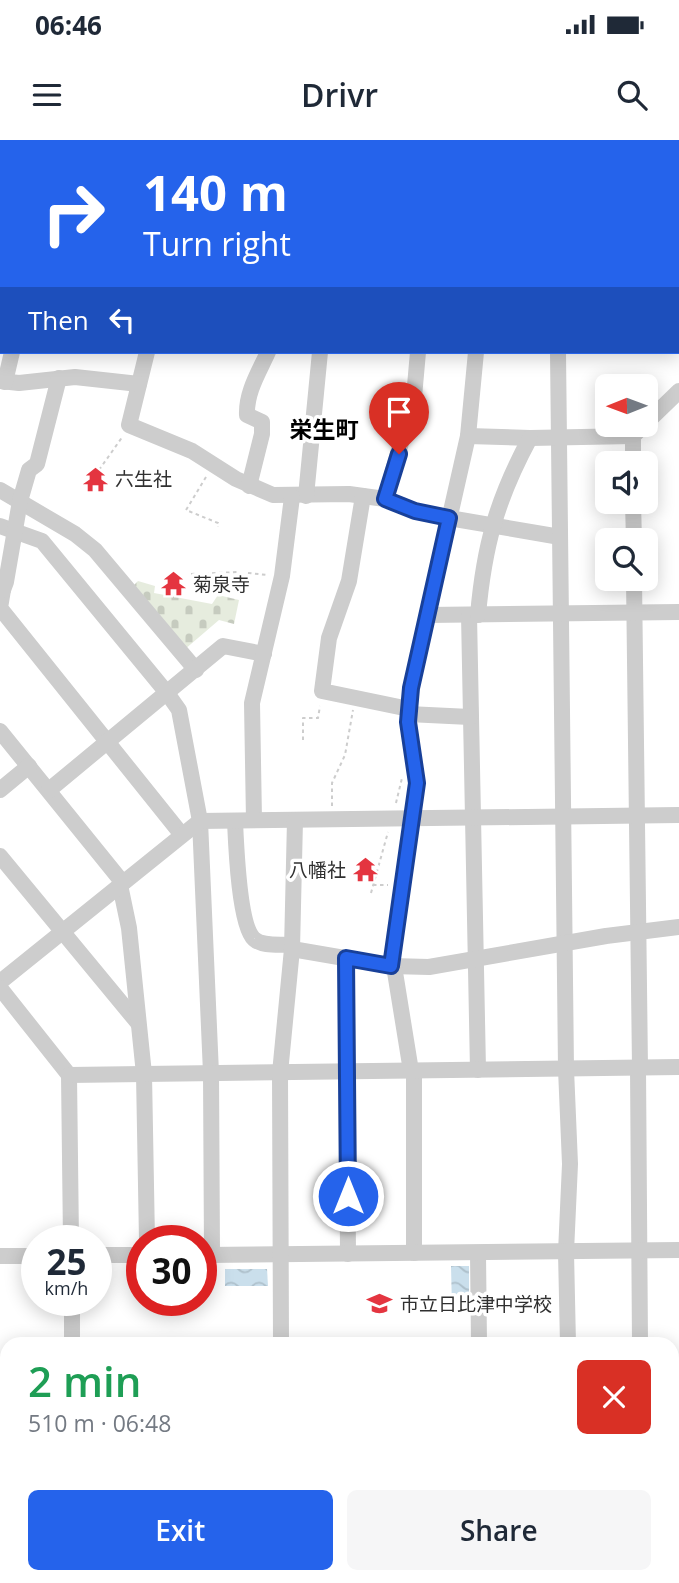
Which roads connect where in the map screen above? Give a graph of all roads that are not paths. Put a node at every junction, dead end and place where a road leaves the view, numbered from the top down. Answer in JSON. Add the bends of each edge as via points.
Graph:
{"nodes":[{"id":1,"x":11,"y":354,"type":"edge"},
{"id":2,"x":146,"y":354,"type":"edge"},
{"id":3,"x":267,"y":354,"type":"edge"},
{"id":4,"x":320,"y":354,"type":"edge"},
{"id":5,"x":418,"y":354,"type":"edge"},
{"id":6,"x":476,"y":354,"type":"edge"},
{"id":7,"x":558,"y":354,"type":"edge"},
{"id":8,"x":59,"y":378,"type":"junction"},
{"id":9,"x":3,"y":381,"type":"edge"},
{"id":10,"x":139,"y":384,"type":"junction"},
{"id":11,"x":679,"y":391,"type":"edge"},
{"id":12,"x":658,"y":411,"type":"edge"},
{"id":13,"x":595,"y":433,"type":"edge"},
{"id":14,"x":468,"y":436,"type":"junction"},
{"id":15,"x":559,"y":437,"type":"junction"},
{"id":16,"x":530,"y":438,"type":"junction"},
{"id":17,"x":249,"y":486,"type":"junction"},
{"id":18,"x":0,"y":490,"type":"edge"},
{"id":19,"x":299,"y":496,"type":"junction"},
{"id":20,"x":363,"y":496,"type":"junction"},
{"id":21,"x":385,"y":499,"type":"junction"},
{"id":22,"x":20,"y":501,"type":"junction"},
{"id":23,"x":449,"y":518,"type":"junction"},
{"id":24,"x":492,"y":527,"type":"junction"},
{"id":25,"x":7,"y":528,"type":"edge"},
{"id":26,"x":560,"y":537,"type":"junction"},
{"id":27,"x":1,"y":590,"type":"edge"},
{"id":28,"x":634,"y":591,"type":"edge"},
{"id":29,"x":679,"y":612,"type":"edge"},
{"id":30,"x":634,"y":613,"type":"junction"},
{"id":31,"x":561,"y":614,"type":"junction"},
{"id":32,"x":427,"y":615,"type":"junction"},
{"id":33,"x":473,"y":615,"type":"junction"},
{"id":34,"x":264,"y":654,"type":"junction"},
{"id":35,"x":196,"y":670,"type":"junction"},
{"id":36,"x":167,"y":693,"type":"junction"},
{"id":37,"x":409,"y":711,"type":"junction"},
{"id":38,"x":470,"y":717,"type":"junction"},
{"id":39,"x":0,"y":731,"type":"edge"},
{"id":40,"x":107,"y":742,"type":"junction"},
{"id":41,"x":29,"y":766,"type":"junction"},
{"id":42,"x":0,"y":790,"type":"edge"},
{"id":43,"x":49,"y":790,"type":"junction"},
{"id":44,"x":679,"y":815,"type":"edge"},
{"id":45,"x":637,"y":816,"type":"junction"},
{"id":46,"x":472,"y":817,"type":"junction"},
{"id":47,"x":563,"y":817,"type":"junction"},
{"id":48,"x":412,"y":818,"type":"junction"},
{"id":49,"x":254,"y":820,"type":"junction"},
{"id":50,"x":295,"y":820,"type":"junction"},
{"id":51,"x":200,"y":821,"type":"junction"},
{"id":52,"x":235,"y":821,"type":"junction"},
{"id":53,"x":182,"y":835,"type":"junction"},
{"id":54,"x":0,"y":856,"type":"edge"},
{"id":55,"x":122,"y":884,"type":"junction"},
{"id":56,"x":679,"y":927,"type":"edge"},
{"id":57,"x":62,"y":932,"type":"junction"},
{"id":58,"x":639,"y":934,"type":"junction"},
{"id":59,"x":565,"y":942,"type":"junction"},
{"id":60,"x":291,"y":947,"type":"junction"},
{"id":61,"x":346,"y":958,"type":"junction"},
{"id":62,"x":475,"y":959,"type":"junction"},
{"id":63,"x":392,"y":966,"type":"junction"},
{"id":64,"x":0,"y":982,"type":"edge"},
{"id":65,"x":0,"y":988,"type":"edge"},
{"id":66,"x":138,"y":1023,"type":"junction"},
{"id":67,"x":679,"y":1067,"type":"edge"},
{"id":68,"x":639,"y":1068,"type":"junction"},
{"id":69,"x":566,"y":1069,"type":"junction"},
{"id":70,"x":478,"y":1070,"type":"junction"},
{"id":71,"x":413,"y":1071,"type":"junction"},
{"id":72,"x":347,"y":1072,"type":"junction"},
{"id":73,"x":211,"y":1073,"type":"junction"},
{"id":74,"x":280,"y":1073,"type":"junction"},
{"id":75,"x":145,"y":1074,"type":"junction"},
{"id":76,"x":69,"y":1075,"type":"junction"},
{"id":77,"x":71,"y":1225,"type":"edge"},
{"id":78,"x":147,"y":1225,"type":"edge"},
{"id":79,"x":208,"y":1225,"type":"edge"},
{"id":80,"x":679,"y":1250,"type":"edge"},
{"id":81,"x":639,"y":1251,"type":"junction"},
{"id":82,"x":478,"y":1252,"type":"junction"},
{"id":83,"x":566,"y":1252,"type":"junction"},
{"id":84,"x":414,"y":1253,"type":"junction"},
{"id":85,"x":279,"y":1254,"type":"junction"},
{"id":86,"x":348,"y":1254,"type":"junction"},
{"id":87,"x":217,"y":1255,"type":"edge"},
{"id":88,"x":0,"y":1256,"type":"edge"},
{"id":89,"x":21,"y":1256,"type":"edge"},
{"id":90,"x":72,"y":1316,"type":"edge"},
{"id":91,"x":72,"y":1337,"type":"edge"},
{"id":92,"x":281,"y":1337,"type":"edge"},
{"id":93,"x":479,"y":1337,"type":"edge"},
{"id":94,"x":568,"y":1337,"type":"edge"},
{"id":95,"x":640,"y":1337,"type":"edge"}],
"edges":[{"from":1,"to":9,"type":"street"},
{"from":2,"to":10,"type":"street"},
{"from":3,"to":17,"type":"street","via":[[247,409],[247,415],[262,422]]},
{"from":4,"to":19,"type":"street"},
{"from":5,"to":21,"type":"street","via":[[414,397]]},
{"from":6,"to":14,"type":"street"},
{"from":7,"to":15,"type":"street"},
{"from":8,"to":9,"type":"street"},
{"from":8,"to":10,"type":"street"},
{"from":8,"to":22,"type":"street","via":[[37,464],[29,470]]},
{"from":10,"to":17,"type":"street","via":[[129,425],[162,437]]},
{"from":11,"to":12,"type":"street"},
{"from":13,"to":15,"type":"street"},
{"from":14,"to":16,"type":"street"},
{"from":14,"to":23,"type":"street"},
{"from":15,"to":16,"type":"street"},
{"from":15,"to":26,"type":"street"},
{"from":16,"to":24,"type":"street","via":[[509,476]]},
{"from":17,"to":19,"type":"street","via":[[273,495]]},
{"from":18,"to":22,"type":"street"},
{"from":19,"to":20,"type":"street"},
{"from":19,"to":34,"type":"street"},
{"from":20,"to":21,"type":"street"},
{"from":20,"to":37,"type":"street","via":[[349,581],[329,638],[322,691]]},
{"from":21,"to":23,"type":"street"},
{"from":22,"to":25,"type":"street"},
{"from":22,"to":35,"type":"street","via":[[95,550]]},
{"from":23,"to":24,"type":"street"},
{"from":23,"to":32,"type":"street"},
{"from":24,"to":26,"type":"street"},
{"from":24,"to":33,"type":"street"},
{"from":25,"to":27,"type":"street","via":[[16,535]]},
{"from":25,"to":36,"type":"street","via":[[43,541]]},
{"from":26,"to":31,"type":"street"},
{"from":27,"to":40,"type":"street","via":[[0,608]]},
{"from":28,"to":30,"type":"street"},
{"from":29,"to":30,"type":"street"},
{"from":30,"to":31,"type":"street"},
{"from":30,"to":45,"type":"street"},
{"from":31,"to":33,"type":"street"},
{"from":31,"to":47,"type":"street"},
{"from":32,"to":33,"type":"street"},
{"from":32,"to":37,"type":"street"},
{"from":33,"to":38,"type":"street"},
{"from":34,"to":35,"type":"street","via":[[223,646]]},
{"from":34,"to":49,"type":"street","via":[[252,703]]},
{"from":35,"to":36,"type":"street"},
{"from":36,"to":40,"type":"street"},
{"from":36,"to":51,"type":"street","via":[[179,710]]},
{"from":37,"to":38,"type":"street"},
{"from":37,"to":48,"type":"street","via":[[417,783]]},
{"from":38,"to":46,"type":"street"},
{"from":39,"to":41,"type":"street"},
{"from":40,"to":43,"type":"street"},
{"from":40,"to":53,"type":"street"},
{"from":41,"to":42,"type":"street"},
{"from":41,"to":43,"type":"street"},
{"from":43,"to":55,"type":"street"},
{"from":44,"to":45,"type":"street"},
{"from":45,"to":47,"type":"street"},
{"from":45,"to":58,"type":"street"},
{"from":46,"to":47,"type":"street"},
{"from":46,"to":48,"type":"street"},
{"from":46,"to":62,"type":"street"},
{"from":47,"to":59,"type":"street"},
{"from":48,"to":50,"type":"street"},
{"from":48,"to":63,"type":"street"},
{"from":49,"to":50,"type":"street"},
{"from":49,"to":52,"type":"street"},
{"from":50,"to":60,"type":"street"},
{"from":51,"to":52,"type":"street"},
{"from":51,"to":53,"type":"street"},
{"from":51,"to":73,"type":"street"},
{"from":52,"to":60,"type":"street","via":[[237,863],[250,934],[261,943]]},
{"from":53,"to":55,"type":"street"},
{"from":54,"to":57,"type":"street"},
{"from":55,"to":57,"type":"street"},
{"from":55,"to":66,"type":"street"},
{"from":56,"to":58,"type":"street"},
{"from":57,"to":64,"type":"street"},
{"from":57,"to":66,"type":"street"},
{"from":58,"to":59,"type":"street"},
{"from":58,"to":68,"type":"street"},
{"from":59,"to":62,"type":"street"},
{"from":59,"to":69,"type":"street"},
{"from":60,"to":61,"type":"street"},
{"from":60,"to":74,"type":"street"},
{"from":61,"to":63,"type":"street"},
{"from":61,"to":72,"type":"street"},
{"from":62,"to":63,"type":"street","via":[[429,967]]},
{"from":62,"to":70,"type":"street"},
{"from":63,"to":71,"type":"street"},
{"from":65,"to":76,"type":"street"},
{"from":66,"to":75,"type":"street"},
{"from":67,"to":68,"type":"street"},
{"from":68,"to":69,"type":"street"},
{"from":68,"to":81,"type":"street"},
{"from":69,"to":70,"type":"street"},
{"from":69,"to":83,"type":"street","via":[[570,1164]]},
{"from":70,"to":71,"type":"street"},
{"from":71,"to":72,"type":"street"},
{"from":71,"to":84,"type":"street"},
{"from":72,"to":74,"type":"street"},
{"from":72,"to":86,"type":"street"},
{"from":73,"to":74,"type":"street"},
{"from":73,"to":75,"type":"street"},
{"from":73,"to":79,"type":"street"},
{"from":74,"to":85,"type":"street"},
{"from":75,"to":76,"type":"street"},
{"from":75,"to":78,"type":"street"},
{"from":76,"to":77,"type":"street"},
{"from":80,"to":81,"type":"street"},
{"from":81,"to":83,"type":"street"},
{"from":81,"to":95,"type":"street"},
{"from":82,"to":83,"type":"street"},
{"from":82,"to":84,"type":"street"},
{"from":82,"to":93,"type":"street"},
{"from":83,"to":94,"type":"street"},
{"from":84,"to":86,"type":"street"},
{"from":85,"to":86,"type":"street"},
{"from":85,"to":87,"type":"street"},
{"from":85,"to":92,"type":"street"},
{"from":88,"to":89,"type":"street"},
{"from":90,"to":91,"type":"street"}]}
